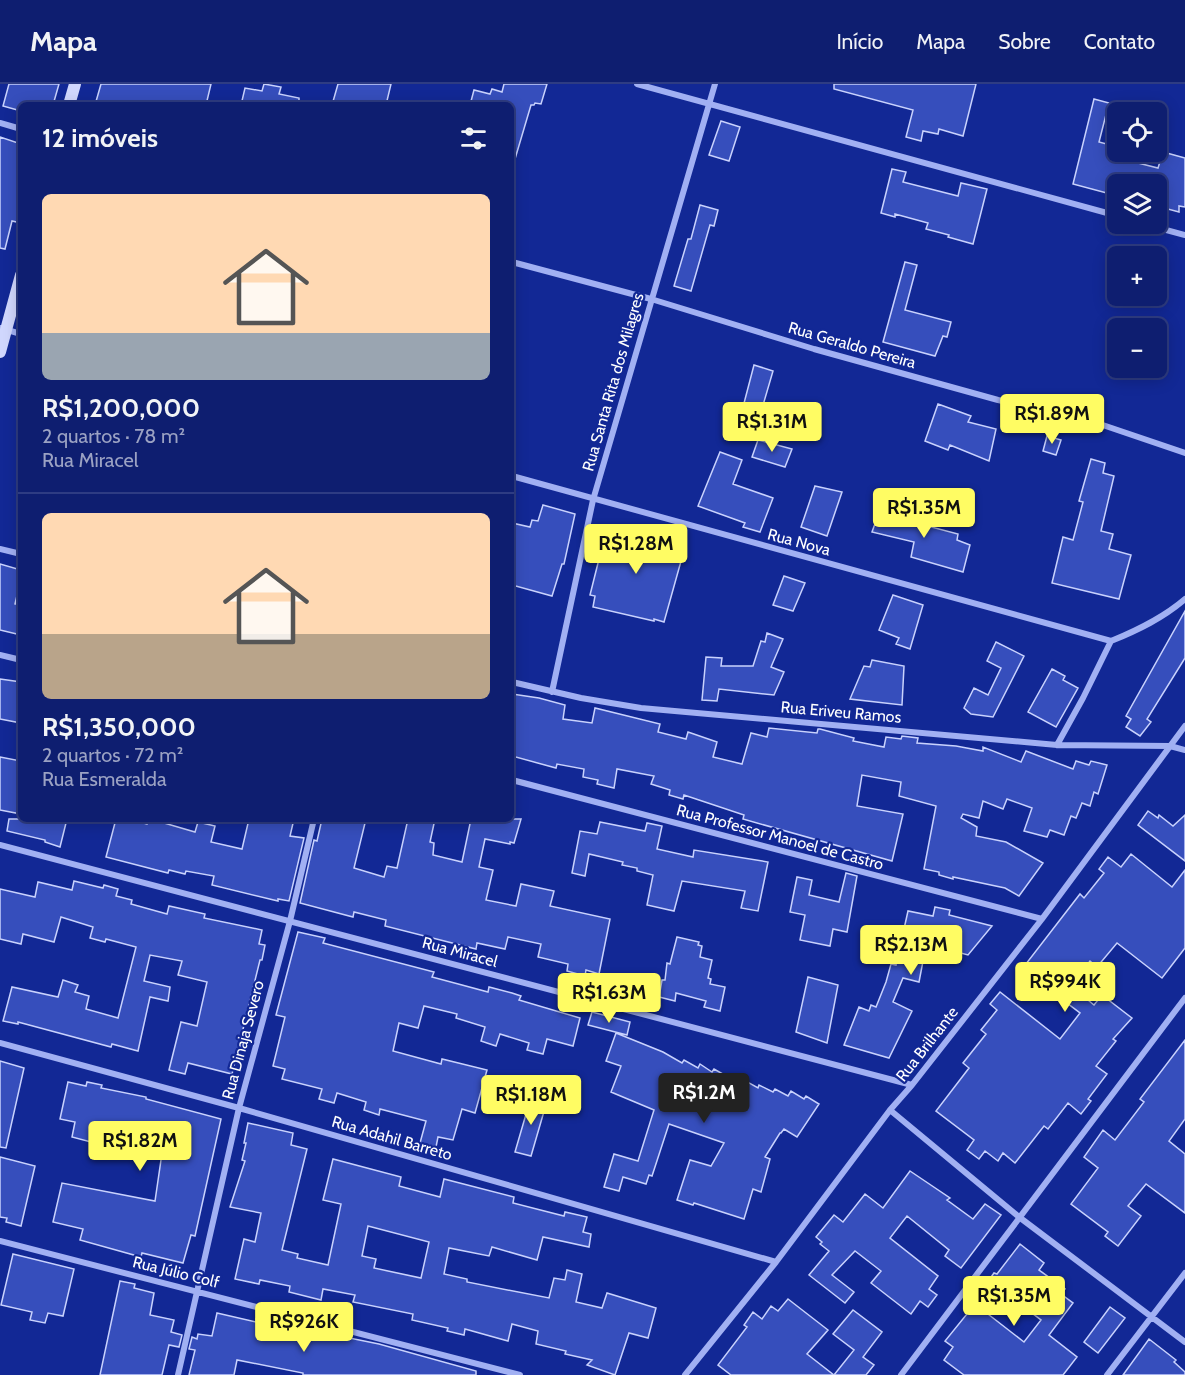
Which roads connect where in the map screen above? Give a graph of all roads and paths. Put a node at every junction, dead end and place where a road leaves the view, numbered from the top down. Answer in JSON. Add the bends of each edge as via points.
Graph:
{"nodes":[{"id":1,"x":75,"y":84,"type":"edge"},
{"id":2,"x":637,"y":84,"type":"edge"},
{"id":3,"x":715,"y":84,"type":"edge"},
{"id":4,"x":70,"y":102,"type":"edge"},
{"id":5,"x":710,"y":104,"type":"junction"},
{"id":6,"x":0,"y":123,"type":"edge"},
{"id":7,"x":18,"y":128,"type":"edge"},
{"id":8,"x":1107,"y":213,"type":"edge"},
{"id":9,"x":1167,"y":230,"type":"edge"},
{"id":10,"x":1185,"y":235,"type":"edge"},
{"id":11,"x":514,"y":263,"type":"edge"},
{"id":12,"x":18,"y":284,"type":"edge"},
{"id":13,"x":651,"y":299,"type":"junction"},
{"id":14,"x":3,"y":329,"type":"edge"},
{"id":15,"x":18,"y":333,"type":"edge"},
{"id":16,"x":0,"y":352,"type":"edge"},
{"id":17,"x":1185,"y":453,"type":"edge"},
{"id":18,"x":514,"y":478,"type":"edge"},
{"id":19,"x":593,"y":500,"type":"junction"},
{"id":20,"x":0,"y":549,"type":"edge"},
{"id":21,"x":18,"y":553,"type":"edge"},
{"id":22,"x":1185,"y":598,"type":"edge"},
{"id":23,"x":1111,"y":641,"type":"junction"},
{"id":24,"x":0,"y":655,"type":"edge"},
{"id":25,"x":18,"y":659,"type":"edge"},
{"id":26,"x":514,"y":682,"type":"edge"},
{"id":27,"x":552,"y":692,"type":"junction"},
{"id":28,"x":1185,"y":726,"type":"edge"},
{"id":29,"x":1057,"y":745,"type":"junction"},
{"id":30,"x":1170,"y":746,"type":"junction"},
{"id":31,"x":1185,"y":750,"type":"edge"},
{"id":32,"x":514,"y":781,"type":"edge"},
{"id":33,"x":313,"y":822,"type":"edge"},
{"id":34,"x":0,"y":845,"type":"edge"},
{"id":35,"x":1042,"y":919,"type":"junction"},
{"id":36,"x":291,"y":921,"type":"junction"},
{"id":37,"x":1185,"y":999,"type":"edge"},
{"id":38,"x":0,"y":1043,"type":"edge"},
{"id":39,"x":912,"y":1085,"type":"junction"},
{"id":40,"x":239,"y":1108,"type":"junction"},
{"id":41,"x":890,"y":1110,"type":"junction"},
{"id":42,"x":1019,"y":1217,"type":"junction"},
{"id":43,"x":0,"y":1241,"type":"edge"},
{"id":44,"x":776,"y":1262,"type":"junction"},
{"id":45,"x":1185,"y":1273,"type":"edge"},
{"id":46,"x":197,"y":1291,"type":"junction"},
{"id":47,"x":1152,"y":1317,"type":"junction"},
{"id":48,"x":1185,"y":1342,"type":"edge"},
{"id":49,"x":178,"y":1375,"type":"edge"},
{"id":50,"x":520,"y":1375,"type":"edge"},
{"id":51,"x":685,"y":1375,"type":"edge"},
{"id":52,"x":901,"y":1375,"type":"edge"},
{"id":53,"x":1107,"y":1375,"type":"edge"}],
"edges":[{"from":1,"to":4,"type":"street"},
{"from":2,"to":5,"type":"street"},
{"from":3,"to":5,"type":"street","name":"Rua Santa Rita dos Milagres"},
{"from":5,"to":8,"type":"street"},
{"from":5,"to":13,"type":"street","name":"Rua Santa Rita dos Milagres"},
{"from":6,"to":7,"type":"street"},
{"from":9,"to":10,"type":"street"},
{"from":11,"to":13,"type":"street","name":"Rua Geraldo Pereira"},
{"from":12,"to":14,"type":"street"},
{"from":13,"to":17,"type":"street","name":"Rua Geraldo Pereira","via":[[998,400],[1085,419]]},
{"from":13,"to":19,"type":"street","name":"Rua Santa Rita dos Milagres"},
{"from":14,"to":15,"type":"street"},
{"from":14,"to":16,"type":"street"},
{"from":18,"to":19,"type":"street","name":"Rua Nova"},
{"from":19,"to":23,"type":"street","name":"Rua Nova"},
{"from":19,"to":27,"type":"street","name":"Rua Santa Rita dos Milagres"},
{"from":20,"to":21,"type":"street"},
{"from":22,"to":23,"type":"street","via":[[1148,625]]},
{"from":23,"to":29,"type":"street"},
{"from":24,"to":25,"type":"street"},
{"from":26,"to":27,"type":"street","name":"Rua Eriveu Ramos"},
{"from":27,"to":29,"type":"street","name":"Rua Eriveu Ramos","via":[[641,708]]},
{"from":28,"to":30,"type":"street","name":"Rua Brilhante"},
{"from":29,"to":30,"type":"street","name":"Rua Eriveu Ramos"},
{"from":30,"to":31,"type":"street","name":"Rua Eriveu Ramos"},
{"from":30,"to":35,"type":"street","name":"Rua Brilhante"},
{"from":32,"to":35,"type":"street","name":"Rua Professor Manoel de Castro"},
{"from":33,"to":36,"type":"street","name":"Rua Dinaja Severo"},
{"from":34,"to":36,"type":"street","name":"Rua Miracel"},
{"from":35,"to":39,"type":"street","name":"Rua Brilhante"},
{"from":36,"to":39,"type":"street","name":"Rua Miracel"},
{"from":36,"to":40,"type":"street","name":"Rua Dinaja Severo"},
{"from":37,"to":42,"type":"street"},
{"from":38,"to":40,"type":"street","name":"Rua Adahil Barreto"},
{"from":39,"to":41,"type":"street","name":"Rua Brilhante"},
{"from":40,"to":44,"type":"street","name":"Rua Adahil Barreto"},
{"from":40,"to":46,"type":"street","name":"Rua Dinaja Severo"},
{"from":41,"to":42,"type":"street"},
{"from":41,"to":44,"type":"street","name":"Rua Brilhante"},
{"from":42,"to":47,"type":"street"},
{"from":42,"to":52,"type":"street"},
{"from":43,"to":46,"type":"street","name":"Rua Júlio Colf"},
{"from":44,"to":51,"type":"street","name":"Rua Brilhante"},
{"from":45,"to":47,"type":"street"},
{"from":46,"to":49,"type":"street","name":"Rua Dinaja Severo"},
{"from":46,"to":50,"type":"street","name":"Rua Júlio Colf"},
{"from":47,"to":48,"type":"street"},
{"from":47,"to":53,"type":"street"}]}
